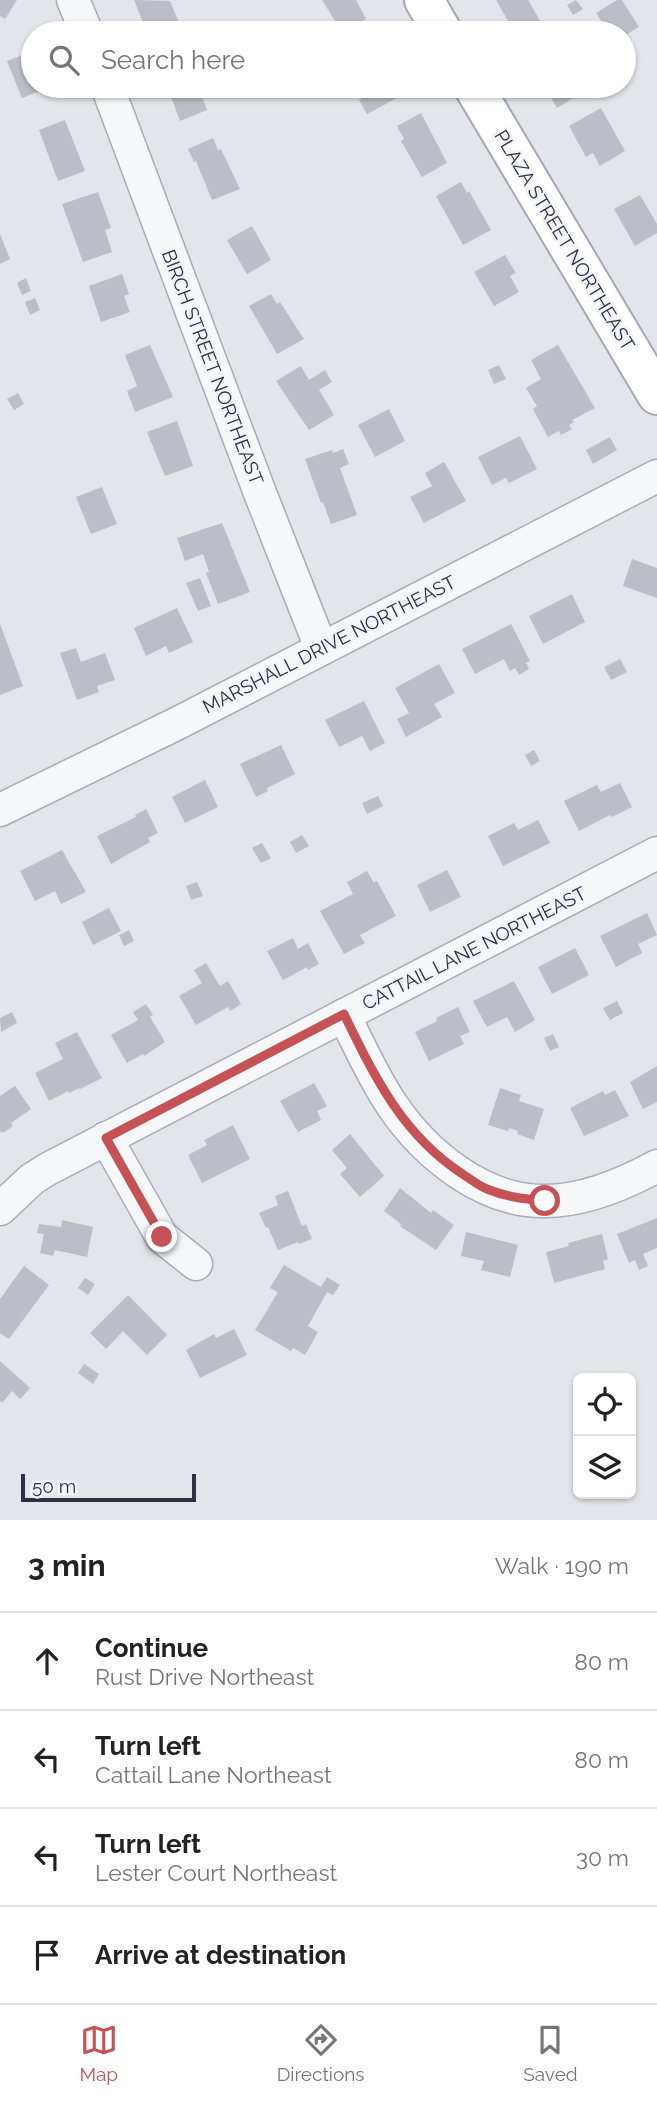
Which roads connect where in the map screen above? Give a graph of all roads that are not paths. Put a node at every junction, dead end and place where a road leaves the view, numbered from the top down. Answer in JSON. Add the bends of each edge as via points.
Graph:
{"nodes":[{"id":1,"x":73,"y":0,"type":"edge"},
{"id":2,"x":424,"y":0,"type":"edge"},
{"id":3,"x":82,"y":21,"type":"edge"},
{"id":4,"x":436,"y":21,"type":"edge"},
{"id":5,"x":112,"y":98,"type":"edge"},
{"id":6,"x":480,"y":98,"type":"edge"},
{"id":7,"x":657,"y":395,"type":"edge"},
{"id":8,"x":657,"y":476,"type":"edge"},
{"id":9,"x":321,"y":648,"type":"junction"},
{"id":10,"x":0,"y":810,"type":"edge"},
{"id":11,"x":657,"y":853,"type":"edge"},
{"id":12,"x":344,"y":1014,"type":"junction"},
{"id":13,"x":106,"y":1138,"type":"junction"},
{"id":14,"x":657,"y":1166,"type":"edge"},
{"id":15,"x":0,"y":1209,"type":"edge"},
{"id":16,"x":196,"y":1264,"type":"dead end"}],
"edges":[{"from":1,"to":3,"type":"street"},
{"from":2,"to":4,"type":"main road"},
{"from":5,"to":9,"type":"street","name":"BIRCH STREET NORTHEAST"},
{"from":6,"to":7,"type":"main road","name":"PLAZA STREET NORTHEAST"},
{"from":8,"to":9,"type":"street","name":"MARSHALL DRIVE NORTHEAST"},
{"from":9,"to":10,"type":"street","name":"MARSHALL DRIVE NORTHEAST"},
{"from":11,"to":12,"type":"street","name":"CATTAIL LANE NORTHEAST"},
{"from":12,"to":13,"type":"street","name":"CATTAIL LANE NORTHEAST"},
{"from":12,"to":14,"type":"street","via":[[392,1106],[450,1166],[485,1188],[545,1201],[584,1196]]},
{"from":13,"to":15,"type":"street","name":"CATTAIL LANE NORTHEAST","via":[[32,1179]]},
{"from":13,"to":16,"type":"street","via":[[162,1237]]}]}
